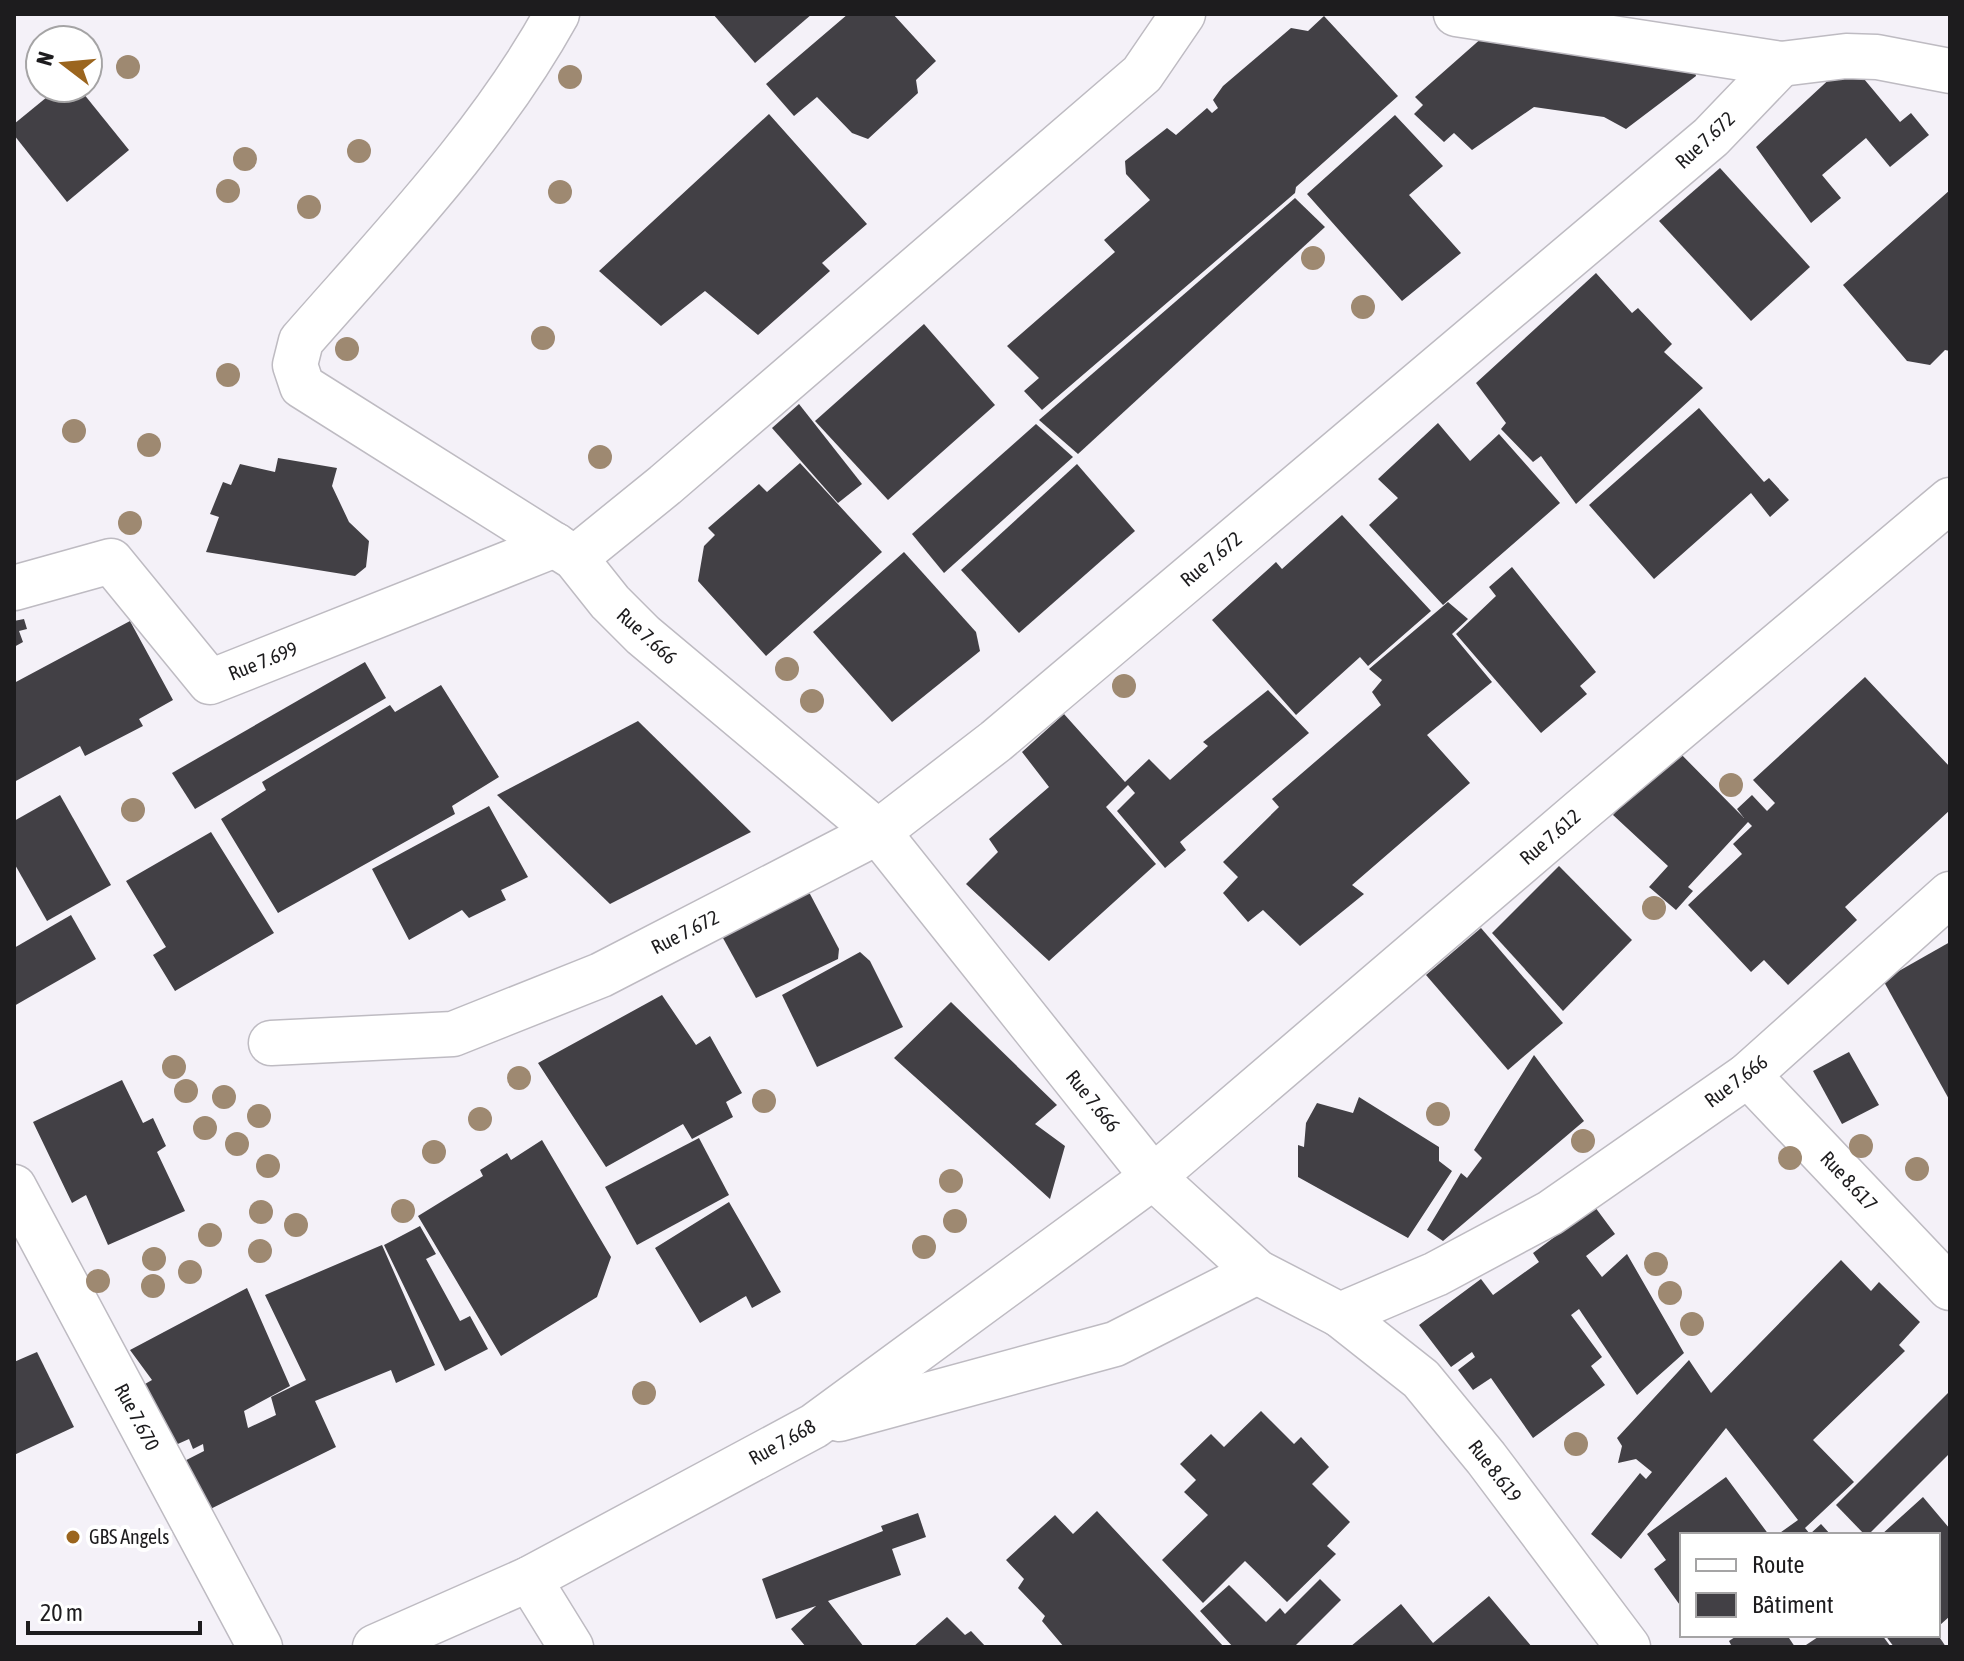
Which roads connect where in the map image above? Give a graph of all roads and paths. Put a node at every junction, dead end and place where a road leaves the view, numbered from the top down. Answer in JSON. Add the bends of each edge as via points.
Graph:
{"nodes":[{"id":1,"x":557,"y":14,"type":"edge"},
{"id":2,"x":1183,"y":14,"type":"edge"},
{"id":3,"x":1456,"y":14,"type":"edge"},
{"id":4,"x":1781,"y":64,"type":"junction"},
{"id":5,"x":1950,"y":71,"type":"edge"},
{"id":6,"x":1950,"y":500,"type":"edge"},
{"id":7,"x":565,"y":552,"type":"junction"},
{"id":8,"x":14,"y":588,"type":"edge"},
{"id":9,"x":878,"y":832,"type":"junction"},
{"id":10,"x":1950,"y":894,"type":"edge"},
{"id":11,"x":271,"y":1043,"type":"dead end"},
{"id":12,"x":1748,"y":1075,"type":"junction"},
{"id":13,"x":1153,"y":1177,"type":"junction"},
{"id":14,"x":14,"y":1187,"type":"edge"},
{"id":15,"x":1257,"y":1272,"type":"junction"},
{"id":16,"x":1950,"y":1288,"type":"edge"},
{"id":17,"x":1340,"y":1315,"type":"junction"},
{"id":18,"x":814,"y":1426,"type":"junction"},
{"id":19,"x":529,"y":1579,"type":"junction"},
{"id":20,"x":260,"y":1647,"type":"edge"},
{"id":21,"x":375,"y":1647,"type":"edge"},
{"id":22,"x":571,"y":1647,"type":"edge"},
{"id":23,"x":1628,"y":1647,"type":"edge"}],
"edges":[{"from":1,"to":7,"type":"street","name":"Rue 7.666","via":[[534,56],[449,172],[301,341],[295,365],[302,386]]},
{"from":2,"to":7,"type":"street","via":[[1142,74],[677,475]]},
{"from":3,"to":4,"type":"street"},
{"from":4,"to":5,"type":"street","via":[[1877,57]]},
{"from":4,"to":9,"type":"street","name":"Rue 7.672","via":[[1711,137],[996,741]]},
{"from":6,"to":13,"type":"street","name":"Rue 7.612"},
{"from":7,"to":8,"type":"street","name":"Rue 7.699","via":[[210,682],[111,561]]},
{"from":7,"to":9,"type":"street","name":"Rue 7.666","via":[[643,635]]},
{"from":9,"to":11,"type":"street","name":"Rue 7.672","via":[[601,975],[453,1034]]},
{"from":9,"to":13,"type":"street","name":"Rue 7.666"},
{"from":10,"to":12,"type":"street","name":"Rue 7.666"},
{"from":12,"to":16,"type":"street","name":"Rue 8.617"},
{"from":12,"to":17,"type":"street","name":"Rue 7.666","via":[[1550,1213],[1436,1274]]},
{"from":13,"to":15,"type":"street","name":"Rue 7.666"},
{"from":13,"to":18,"type":"street","name":"Rue 7.668"},
{"from":14,"to":20,"type":"street","name":"Rue 7.670"},
{"from":15,"to":17,"type":"street","name":"Rue 7.666"},
{"from":15,"to":18,"type":"street","via":[[1115,1344]]},
{"from":17,"to":23,"type":"street","name":"Rue 8.619","via":[[1421,1379]]},
{"from":18,"to":19,"type":"street","name":"Rue 7.668"},
{"from":19,"to":21,"type":"street","name":"Rue 7.668"},
{"from":19,"to":22,"type":"street"}]}
